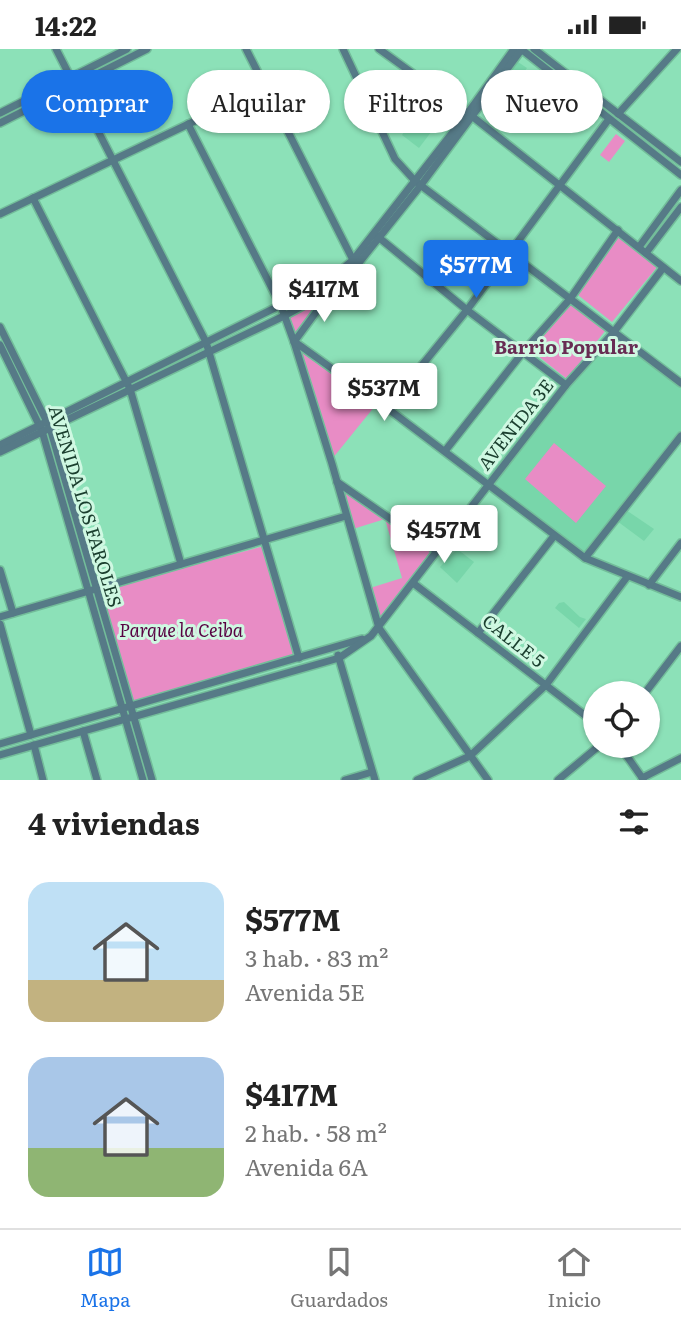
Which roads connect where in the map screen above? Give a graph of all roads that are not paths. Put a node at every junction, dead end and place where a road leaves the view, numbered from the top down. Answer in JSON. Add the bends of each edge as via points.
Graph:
{"nodes":[{"id":1,"x":56,"y":49,"type":"edge"},
{"id":2,"x":127,"y":49,"type":"edge"},
{"id":3,"x":147,"y":49,"type":"edge"},
{"id":4,"x":246,"y":49,"type":"edge"},
{"id":5,"x":343,"y":49,"type":"edge"},
{"id":6,"x":379,"y":49,"type":"edge"},
{"id":7,"x":514,"y":49,"type":"edge"},
{"id":8,"x":521,"y":49,"type":"edge"},
{"id":9,"x":534,"y":49,"type":"edge"},
{"id":10,"x":675,"y":49,"type":"edge"},
{"id":11,"x":67,"y":70,"type":"edge"},
{"id":12,"x":92,"y":70,"type":"edge"},
{"id":13,"x":98,"y":70,"type":"edge"},
{"id":14,"x":256,"y":70,"type":"edge"},
{"id":15,"x":21,"y":104,"type":"edge"},
{"id":16,"x":21,"y":111,"type":"edge"},
{"id":17,"x":0,"y":113,"type":"edge"},
{"id":18,"x":618,"y":114,"type":"junction"},
{"id":19,"x":470,"y":116,"type":"junction"},
{"id":20,"x":609,"y":118,"type":"junction"},
{"id":21,"x":0,"y":123,"type":"edge"},
{"id":22,"x":187,"y":124,"type":"edge"},
{"id":23,"x":99,"y":133,"type":"edge"},
{"id":24,"x":193,"y":133,"type":"edge"},
{"id":25,"x":288,"y":133,"type":"edge"},
{"id":26,"x":113,"y":160,"type":"junction"},
{"id":27,"x":681,"y":162,"type":"edge"},
{"id":28,"x":681,"y":174,"type":"edge"},
{"id":29,"x":418,"y":183,"type":"junction"},
{"id":30,"x":560,"y":185,"type":"junction"},
{"id":31,"x":681,"y":190,"type":"edge"},
{"id":32,"x":33,"y":198,"type":"junction"},
{"id":33,"x":681,"y":207,"type":"edge"},
{"id":34,"x":0,"y":214,"type":"edge"},
{"id":35,"x":618,"y":230,"type":"junction"},
{"id":36,"x":376,"y":235,"type":"junction"},
{"id":37,"x":639,"y":247,"type":"junction"},
{"id":38,"x":509,"y":253,"type":"junction"},
{"id":39,"x":646,"y":253,"type":"junction"},
{"id":40,"x":355,"y":262,"type":"junction"},
{"id":41,"x":663,"y":268,"type":"junction"},
{"id":42,"x":681,"y":281,"type":"edge"},
{"id":43,"x":327,"y":282,"type":"junction"},
{"id":44,"x":332,"y":291,"type":"junction"},
{"id":45,"x":570,"y":299,"type":"junction"},
{"id":46,"x":281,"y":306,"type":"junction"},
{"id":47,"x":467,"y":310,"type":"junction"},
{"id":48,"x":284,"y":316,"type":"junction"},
{"id":49,"x":0,"y":327,"type":"edge"},
{"id":50,"x":613,"y":333,"type":"junction"},
{"id":51,"x":206,"y":342,"type":"junction"},
{"id":52,"x":294,"y":342,"type":"junction"},
{"id":53,"x":0,"y":345,"type":"edge"},
{"id":54,"x":209,"y":351,"type":"junction"},
{"id":55,"x":523,"y":352,"type":"junction"},
{"id":56,"x":126,"y":381,"type":"junction"},
{"id":57,"x":681,"y":383,"type":"edge"},
{"id":58,"x":566,"y":384,"type":"junction"},
{"id":59,"x":130,"y":389,"type":"junction"},
{"id":60,"x":387,"y":408,"type":"junction"},
{"id":61,"x":45,"y":426,"type":"junction"},
{"id":62,"x":681,"y":436,"type":"edge"},
{"id":63,"x":0,"y":445,"type":"edge"},
{"id":64,"x":444,"y":451,"type":"junction"},
{"id":65,"x":0,"y":452,"type":"edge"},
{"id":66,"x":336,"y":482,"type":"junction"},
{"id":67,"x":488,"y":485,"type":"junction"},
{"id":68,"x":345,"y":516,"type":"junction"},
{"id":69,"x":554,"y":536,"type":"junction"},
{"id":70,"x":265,"y":539,"type":"junction"},
{"id":71,"x":681,"y":543,"type":"edge"},
{"id":72,"x":438,"y":551,"type":"junction"},
{"id":73,"x":585,"y":558,"type":"junction"},
{"id":74,"x":181,"y":564,"type":"junction"},
{"id":75,"x":0,"y":570,"type":"edge"},
{"id":76,"x":627,"y":577,"type":"junction"},
{"id":77,"x":413,"y":583,"type":"junction"},
{"id":78,"x":649,"y":585,"type":"junction"},
{"id":79,"x":92,"y":590,"type":"junction"},
{"id":80,"x":681,"y":597,"type":"edge"},
{"id":81,"x":13,"y":613,"type":"junction"},
{"id":82,"x":0,"y":617,"type":"edge"},
{"id":83,"x":0,"y":624,"type":"edge"},
{"id":84,"x":379,"y":628,"type":"junction"},
{"id":85,"x":478,"y":633,"type":"junction"},
{"id":86,"x":370,"y":636,"type":"junction"},
{"id":87,"x":681,"y":646,"type":"edge"},
{"id":88,"x":336,"y":647,"type":"junction"},
{"id":89,"x":299,"y":658,"type":"junction"},
{"id":90,"x":339,"y":659,"type":"junction"},
{"id":91,"x":654,"y":681,"type":"edge"},
{"id":92,"x":546,"y":685,"type":"junction"},
{"id":93,"x":126,"y":707,"type":"junction"},
{"id":94,"x":583,"y":714,"type":"edge"},
{"id":95,"x":130,"y":718,"type":"junction"},
{"id":96,"x":83,"y":731,"type":"junction"},
{"id":97,"x":31,"y":735,"type":"junction"},
{"id":98,"x":0,"y":744,"type":"edge"},
{"id":99,"x":34,"y":745,"type":"junction"},
{"id":100,"x":0,"y":755,"type":"edge"},
{"id":101,"x":470,"y":756,"type":"junction"},
{"id":102,"x":584,"y":758,"type":"edge"},
{"id":103,"x":628,"y":758,"type":"edge"},
{"id":104,"x":681,"y":758,"type":"edge"},
{"id":105,"x":373,"y":776,"type":"edge"},
{"id":106,"x":642,"y":779,"type":"edge"},
{"id":107,"x":43,"y":780,"type":"edge"},
{"id":108,"x":97,"y":780,"type":"edge"},
{"id":109,"x":143,"y":780,"type":"edge"},
{"id":110,"x":152,"y":780,"type":"edge"},
{"id":111,"x":345,"y":780,"type":"edge"},
{"id":112,"x":417,"y":780,"type":"edge"},
{"id":113,"x":488,"y":780,"type":"edge"},
{"id":114,"x":558,"y":780,"type":"edge"}],
"edges":[{"from":1,"to":11,"type":"street"},
{"from":2,"to":12,"type":"street"},
{"from":3,"to":13,"type":"street"},
{"from":4,"to":14,"type":"street"},
{"from":5,"to":29,"type":"street","via":[[395,159]]},
{"from":6,"to":19,"type":"street"},
{"from":7,"to":19,"type":"street"},
{"from":8,"to":19,"type":"street"},
{"from":8,"to":20,"type":"street"},
{"from":9,"to":18,"type":"street"},
{"from":10,"to":18,"type":"street"},
{"from":15,"to":17,"type":"street"},
{"from":16,"to":21,"type":"street"},
{"from":18,"to":27,"type":"street"},
{"from":19,"to":29,"type":"street"},
{"from":19,"to":30,"type":"street"},
{"from":20,"to":28,"type":"street"},
{"from":20,"to":30,"type":"street"},
{"from":22,"to":26,"type":"street"},
{"from":23,"to":26,"type":"street"},
{"from":24,"to":46,"type":"street"},
{"from":25,"to":40,"type":"street"},
{"from":26,"to":32,"type":"street"},
{"from":26,"to":51,"type":"street"},
{"from":29,"to":36,"type":"street"},
{"from":29,"to":38,"type":"street"},
{"from":30,"to":35,"type":"street"},
{"from":30,"to":38,"type":"street"},
{"from":31,"to":37,"type":"street"},
{"from":32,"to":34,"type":"street"},
{"from":32,"to":56,"type":"street"},
{"from":33,"to":39,"type":"street"},
{"from":35,"to":37,"type":"street"},
{"from":35,"to":45,"type":"street"},
{"from":36,"to":40,"type":"street"},
{"from":36,"to":47,"type":"street"},
{"from":37,"to":39,"type":"street"},
{"from":38,"to":45,"type":"street"},
{"from":38,"to":47,"type":"street"},
{"from":39,"to":41,"type":"street"},
{"from":40,"to":43,"type":"street"},
{"from":40,"to":44,"type":"street"},
{"from":41,"to":42,"type":"street"},
{"from":41,"to":50,"type":"street","name":"AVENIDA 3E"},
{"from":43,"to":44,"type":"street"},
{"from":43,"to":46,"type":"street"},
{"from":44,"to":48,"type":"street"},
{"from":44,"to":52,"type":"street"},
{"from":45,"to":50,"type":"street"},
{"from":45,"to":55,"type":"street"},
{"from":46,"to":48,"type":"street"},
{"from":46,"to":51,"type":"street"},
{"from":47,"to":55,"type":"street"},
{"from":47,"to":60,"type":"street"},
{"from":48,"to":52,"type":"street"},
{"from":48,"to":54,"type":"street"},
{"from":49,"to":61,"type":"street","name":"AVENIDA LOS FAROLES"},
{"from":50,"to":57,"type":"street"},
{"from":50,"to":58,"type":"street","name":"AVENIDA 3E"},
{"from":51,"to":54,"type":"street"},
{"from":51,"to":56,"type":"street"},
{"from":52,"to":60,"type":"street"},
{"from":52,"to":66,"type":"street"},
{"from":53,"to":61,"type":"street","name":"AVENIDA LOS FAROLES"},
{"from":54,"to":59,"type":"street"},
{"from":54,"to":70,"type":"street"},
{"from":55,"to":58,"type":"street"},
{"from":55,"to":64,"type":"street"},
{"from":56,"to":59,"type":"street"},
{"from":56,"to":61,"type":"street"},
{"from":58,"to":67,"type":"street","name":"AVENIDA 3E"},
{"from":59,"to":61,"type":"street"},
{"from":59,"to":74,"type":"street"},
{"from":60,"to":64,"type":"street"},
{"from":61,"to":63,"type":"street"},
{"from":61,"to":65,"type":"street"},
{"from":61,"to":79,"type":"street","name":"AVENIDA LOS FAROLES"},
{"from":62,"to":73,"type":"street"},
{"from":64,"to":67,"type":"street"},
{"from":66,"to":68,"type":"street"},
{"from":66,"to":72,"type":"street"},
{"from":67,"to":69,"type":"street"},
{"from":67,"to":72,"type":"street","name":"AVENIDA 3E"},
{"from":68,"to":70,"type":"street"},
{"from":68,"to":84,"type":"street"},
{"from":69,"to":73,"type":"street"},
{"from":69,"to":85,"type":"street"},
{"from":70,"to":74,"type":"street"},
{"from":70,"to":89,"type":"street"},
{"from":71,"to":78,"type":"street"},
{"from":72,"to":77,"type":"street","name":"AVENIDA 3E"},
{"from":73,"to":76,"type":"street"},
{"from":74,"to":79,"type":"street"},
{"from":75,"to":81,"type":"street"},
{"from":76,"to":78,"type":"street"},
{"from":76,"to":92,"type":"street"},
{"from":77,"to":84,"type":"street","name":"AVENIDA 3E"},
{"from":77,"to":85,"type":"street","name":"CALLE 5"},
{"from":78,"to":80,"type":"street"},
{"from":79,"to":81,"type":"street"},
{"from":79,"to":93,"type":"street","name":"AVENIDA LOS FAROLES"},
{"from":81,"to":82,"type":"street"},
{"from":83,"to":97,"type":"street"},
{"from":84,"to":86,"type":"street","name":"AVENIDA 3E"},
{"from":84,"to":101,"type":"street"},
{"from":85,"to":92,"type":"street","name":"CALLE 5"},
{"from":86,"to":88,"type":"street","name":"AVENIDA 3E"},
{"from":86,"to":90,"type":"street","name":"AVENIDA 3E"},
{"from":87,"to":91,"type":"street"},
{"from":88,"to":89,"type":"street","name":"AVENIDA 3E"},
{"from":88,"to":90,"type":"street"},
{"from":89,"to":93,"type":"street","name":"AVENIDA 3E"},
{"from":90,"to":95,"type":"street","name":"AVENIDA 3E"},
{"from":90,"to":105,"type":"street"},
{"from":92,"to":94,"type":"street","name":"CALLE 5"},
{"from":92,"to":101,"type":"street"},
{"from":93,"to":95,"type":"street","name":"AVENIDA LOS FAROLES"},
{"from":93,"to":97,"type":"street","name":"AVENIDA 3E"},
{"from":95,"to":96,"type":"street","name":"AVENIDA 3E"},
{"from":95,"to":109,"type":"street","name":"AVENIDA LOS FAROLES"},
{"from":95,"to":110,"type":"street","name":"AVENIDA LOS FAROLES"},
{"from":96,"to":99,"type":"street","name":"AVENIDA 3E"},
{"from":96,"to":108,"type":"street"},
{"from":97,"to":98,"type":"street","name":"AVENIDA 3E"},
{"from":99,"to":100,"type":"street","name":"AVENIDA 3E"},
{"from":99,"to":107,"type":"street"},
{"from":101,"to":112,"type":"street"},
{"from":101,"to":113,"type":"street"},
{"from":102,"to":114,"type":"street"},
{"from":103,"to":106,"type":"street"},
{"from":104,"to":106,"type":"street"},
{"from":105,"to":111,"type":"street"}]}
